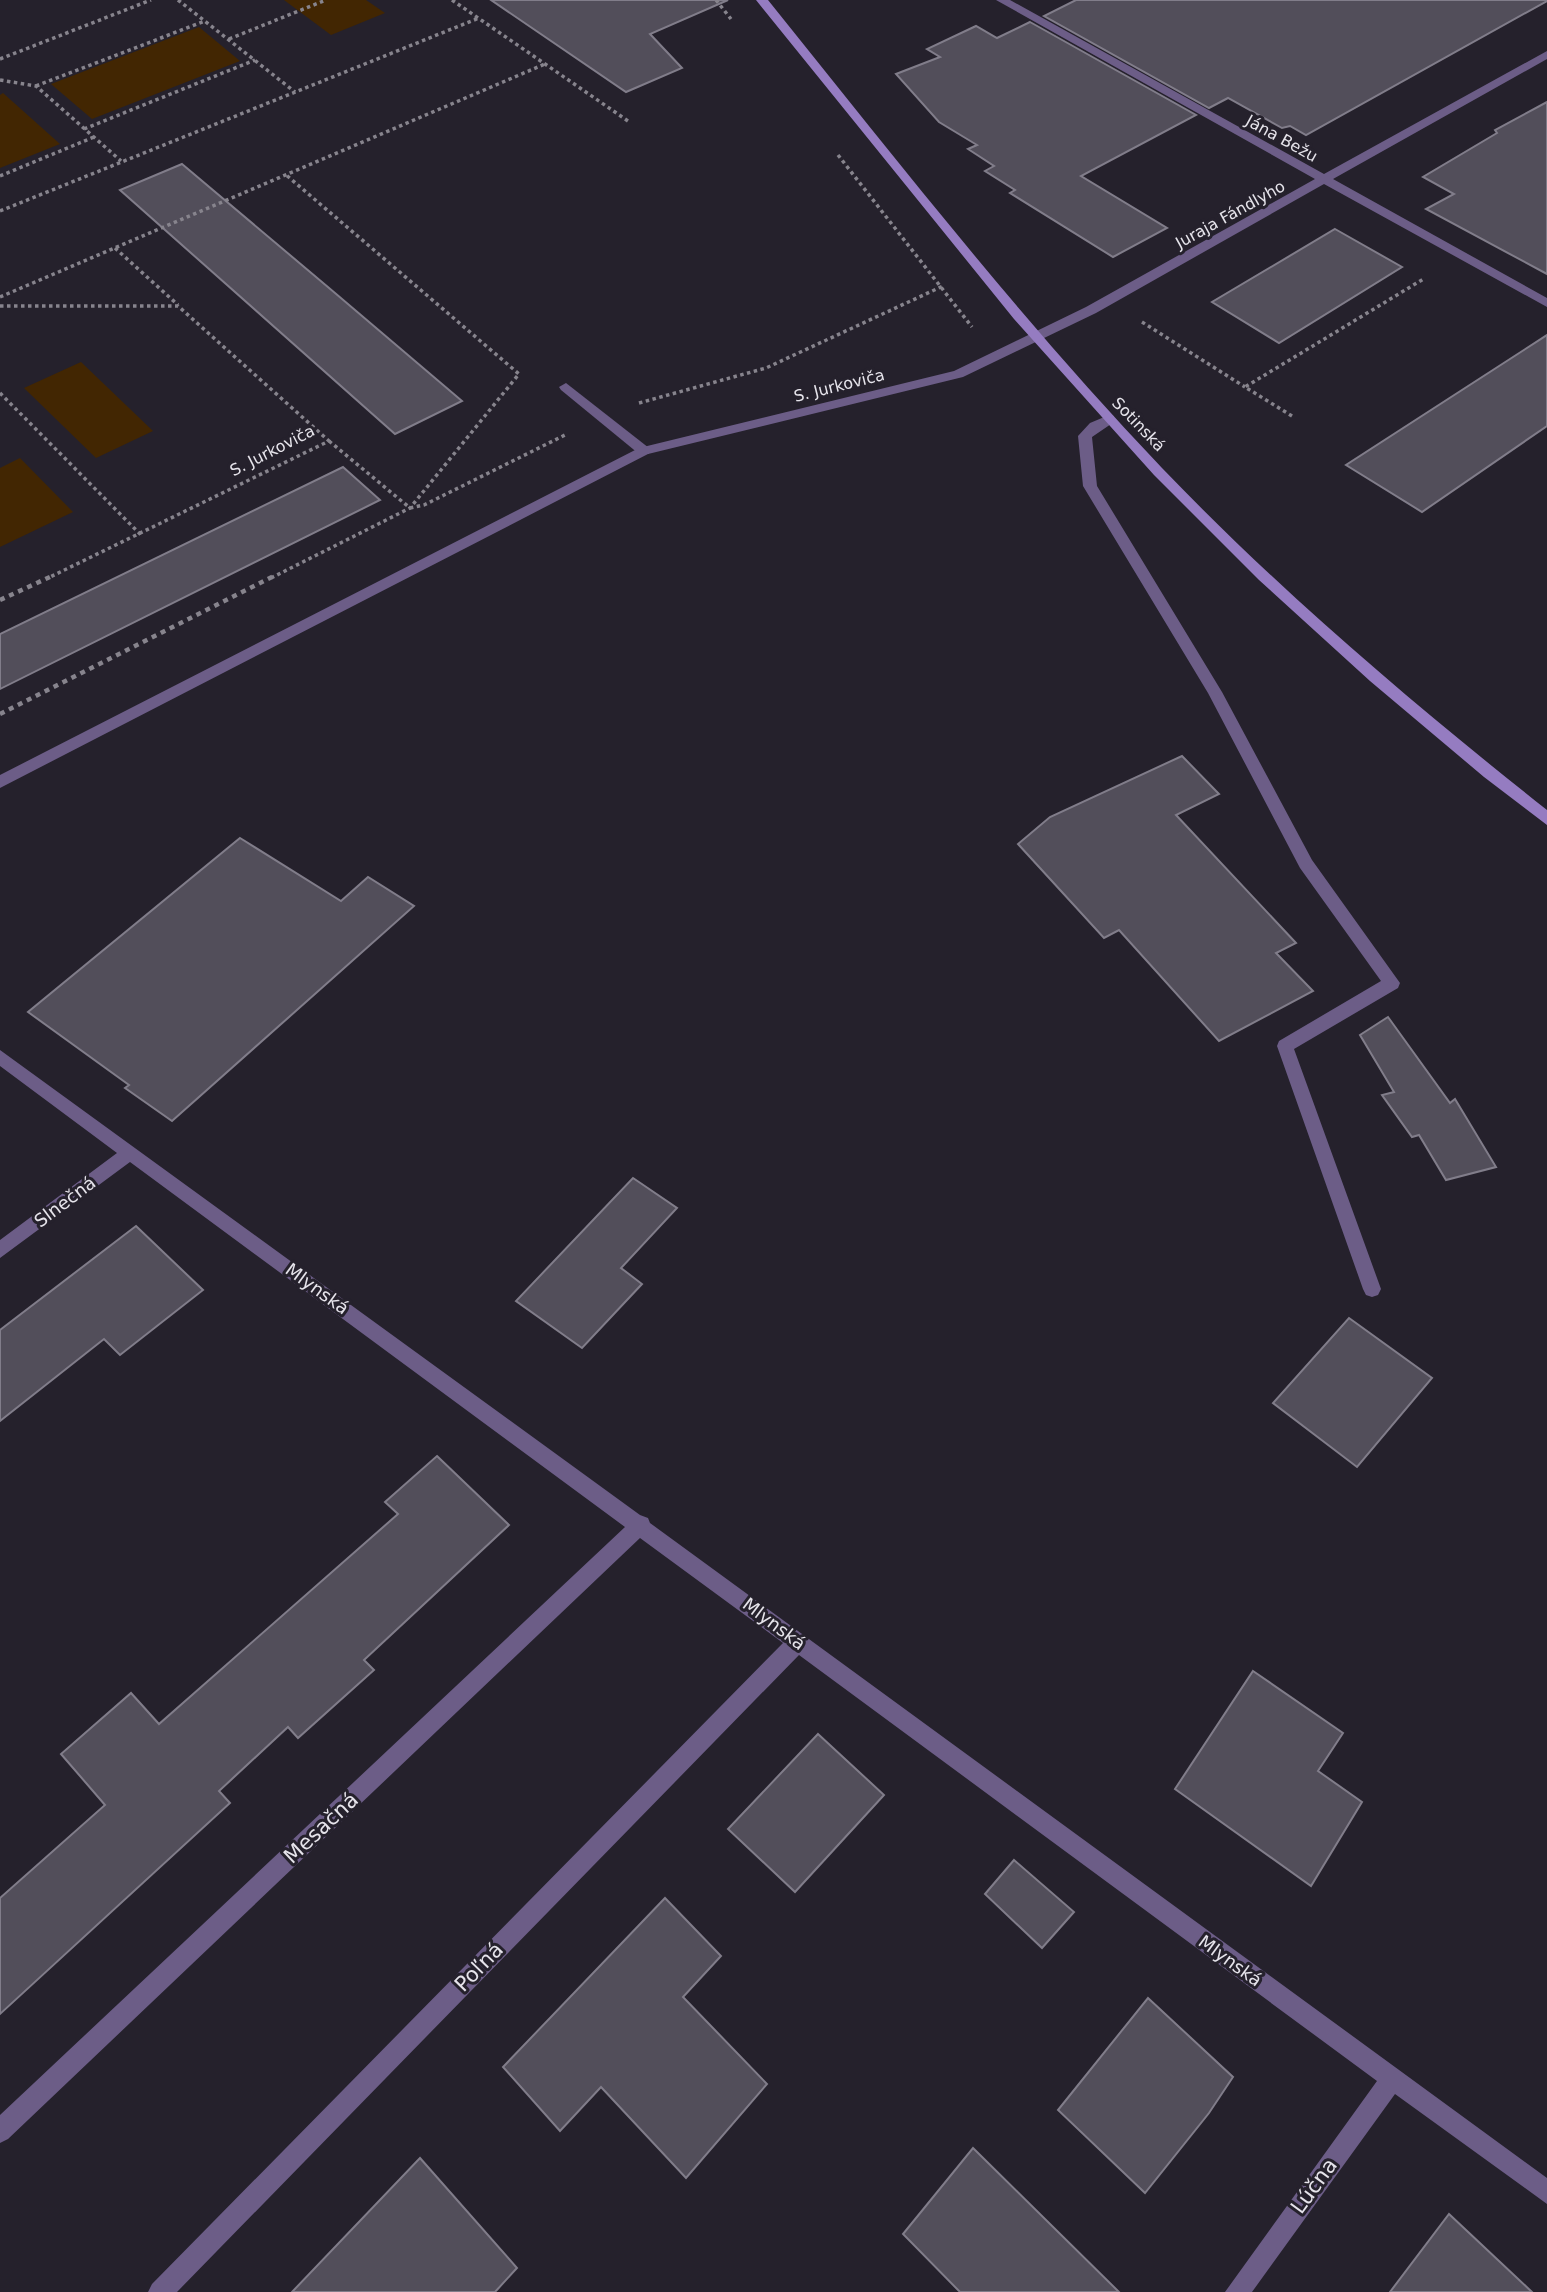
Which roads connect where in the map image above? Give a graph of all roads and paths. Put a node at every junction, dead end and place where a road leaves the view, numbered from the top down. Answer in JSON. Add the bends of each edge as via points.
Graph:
{"nodes":[{"id":1,"x":151,"y":0,"type":"edge"},
{"id":2,"x":178,"y":0,"type":"edge"},
{"id":3,"x":326,"y":0,"type":"edge"},
{"id":4,"x":452,"y":0,"type":"edge"},
{"id":5,"x":716,"y":0,"type":"edge"},
{"id":6,"x":762,"y":0,"type":"edge"},
{"id":7,"x":1002,"y":0,"type":"edge"},
{"id":8,"x":479,"y":19,"type":"junction"},
{"id":9,"x":205,"y":21,"type":"junction"},
{"id":10,"x":733,"y":22,"type":"dead end"},
{"id":11,"x":228,"y":39,"type":"junction"},
{"id":12,"x":1547,"y":54,"type":"edge"},
{"id":13,"x":0,"y":59,"type":"edge"},
{"id":14,"x":255,"y":61,"type":"junction"},
{"id":15,"x":545,"y":64,"type":"junction"},
{"id":16,"x":0,"y":80,"type":"edge"},
{"id":17,"x":36,"y":86,"type":"junction"},
{"id":18,"x":295,"y":92,"type":"junction"},
{"id":19,"x":628,"y":121,"type":"dead end"},
{"id":20,"x":84,"y":129,"type":"junction"},
{"id":21,"x":94,"y":137,"type":"junction"},
{"id":22,"x":837,"y":154,"type":"dead end"},
{"id":23,"x":121,"y":161,"type":"junction"},
{"id":24,"x":285,"y":174,"type":"junction"},
{"id":25,"x":0,"y":176,"type":"edge"},
{"id":26,"x":1324,"y":178,"type":"junction"},
{"id":27,"x":0,"y":211,"type":"edge"},
{"id":28,"x":115,"y":248,"type":"junction"},
{"id":29,"x":1435,"y":283,"type":"dead end"},
{"id":30,"x":940,"y":286,"type":"junction"},
{"id":31,"x":0,"y":297,"type":"edge"},
{"id":32,"x":1547,"y":303,"type":"edge"},
{"id":33,"x":0,"y":306,"type":"edge"},
{"id":34,"x":178,"y":306,"type":"junction"},
{"id":35,"x":1133,"y":316,"type":"dead end"},
{"id":36,"x":1036,"y":335,"type":"junction"},
{"id":37,"x":1002,"y":355,"type":"junction"},
{"id":38,"x":566,"y":387,"type":"dead end"},
{"id":39,"x":1245,"y":387,"type":"junction"},
{"id":40,"x":0,"y":393,"type":"edge"},
{"id":41,"x":1292,"y":416,"type":"dead end"},
{"id":42,"x":603,"y":417,"type":"junction"},
{"id":43,"x":1109,"y":419,"type":"junction"},
{"id":44,"x":329,"y":441,"type":"junction"},
{"id":45,"x":644,"y":451,"type":"junction"},
{"id":46,"x":410,"y":508,"type":"junction"},
{"id":47,"x":141,"y":535,"type":"junction"},
{"id":48,"x":0,"y":600,"type":"edge"},
{"id":49,"x":0,"y":715,"type":"edge"},
{"id":50,"x":0,"y":782,"type":"edge"},
{"id":51,"x":1547,"y":819,"type":"edge"},
{"id":52,"x":0,"y":1056,"type":"edge"},
{"id":53,"x":130,"y":1153,"type":"junction"},
{"id":54,"x":0,"y":1250,"type":"edge"},
{"id":55,"x":1372,"y":1289,"type":"dead end"},
{"id":56,"x":641,"y":1524,"type":"junction"},
{"id":57,"x":798,"y":1642,"type":"junction"},
{"id":58,"x":1391,"y":2080,"type":"junction"},
{"id":59,"x":0,"y":2131,"type":"edge"},
{"id":60,"x":1547,"y":2192,"type":"edge"},
{"id":61,"x":160,"y":2292,"type":"edge"},
{"id":62,"x":1237,"y":2292,"type":"edge"}],
"edges":[{"from":1,"to":13,"type":"path"},
{"from":2,"to":9,"type":"path"},
{"from":3,"to":11,"type":"path"},
{"from":4,"to":8,"type":"path"},
{"from":5,"to":10,"type":"path"},
{"from":6,"to":36,"type":"main road","name":"Sotinská"},
{"from":7,"to":26,"type":"street","name":"Jána Bežu"},
{"from":8,"to":15,"type":"path"},
{"from":8,"to":18,"type":"path"},
{"from":9,"to":11,"type":"path"},
{"from":9,"to":17,"type":"path"},
{"from":11,"to":14,"type":"path"},
{"from":12,"to":26,"type":"street","name":"Juraja Fándlyho"},
{"from":14,"to":18,"type":"path"},
{"from":14,"to":20,"type":"path"},
{"from":15,"to":19,"type":"path"},
{"from":15,"to":24,"type":"path"},
{"from":16,"to":17,"type":"path"},
{"from":17,"to":20,"type":"path"},
{"from":18,"to":23,"type":"path"},
{"from":20,"to":21,"type":"path"},
{"from":21,"to":23,"type":"path"},
{"from":21,"to":25,"type":"path"},
{"from":22,"to":30,"type":"path"},
{"from":23,"to":27,"type":"path"},
{"from":24,"to":28,"type":"path"},
{"from":24,"to":46,"type":"path","via":[[519,374]]},
{"from":26,"to":32,"type":"street","name":"Jána Bežu"},
{"from":26,"to":36,"type":"street","name":"Juraja Fándlyho","via":[[1091,310]]},
{"from":28,"to":31,"type":"path"},
{"from":28,"to":34,"type":"path","name":"S. Jurkoviča"},
{"from":29,"to":39,"type":"path","via":[[1423,277]]},
{"from":30,"to":37,"type":"path","via":[[972,328]]},
{"from":30,"to":42,"type":"path","via":[[766,368],[625,406]]},
{"from":33,"to":34,"type":"path"},
{"from":34,"to":44,"type":"path","name":"S. Jurkoviča"},
{"from":35,"to":39,"type":"path"},
{"from":36,"to":37,"type":"street","name":"S. Jurkoviča"},
{"from":36,"to":43,"type":"main road","name":"Sotinská"},
{"from":37,"to":45,"type":"street","name":"S. Jurkoviča","via":[[958,374]]},
{"from":38,"to":42,"type":"street"},
{"from":39,"to":41,"type":"path"},
{"from":40,"to":47,"type":"path"},
{"from":42,"to":45,"type":"street"},
{"from":42,"to":46,"type":"path","via":[[425,505]]},
{"from":43,"to":51,"type":"main road","name":"Sotinská","via":[[1314,621]]},
{"from":43,"to":55,"type":"street","via":[[1085,436],[1090,486],[1215,692],[1306,864],[1392,983],[1285,1046]]},
{"from":44,"to":46,"type":"path"},
{"from":44,"to":47,"type":"path","name":"S. Jurkoviča"},
{"from":45,"to":50,"type":"street","name":"S. Jurkoviča"},
{"from":46,"to":49,"type":"path"},
{"from":47,"to":48,"type":"path","name":"S. Jurkoviča"},
{"from":52,"to":53,"type":"street","name":"Mlynská"},
{"from":53,"to":54,"type":"street","name":"Slnečná"},
{"from":53,"to":56,"type":"street","name":"Mlynská"},
{"from":56,"to":57,"type":"street","name":"Mlynská"},
{"from":56,"to":59,"type":"street","name":"Mesačná"},
{"from":57,"to":58,"type":"street","name":"Mlynská"},
{"from":57,"to":61,"type":"street","name":"Poľná"},
{"from":58,"to":60,"type":"street","name":"Mlynská"},
{"from":58,"to":62,"type":"street","name":"Lúčna"}]}
